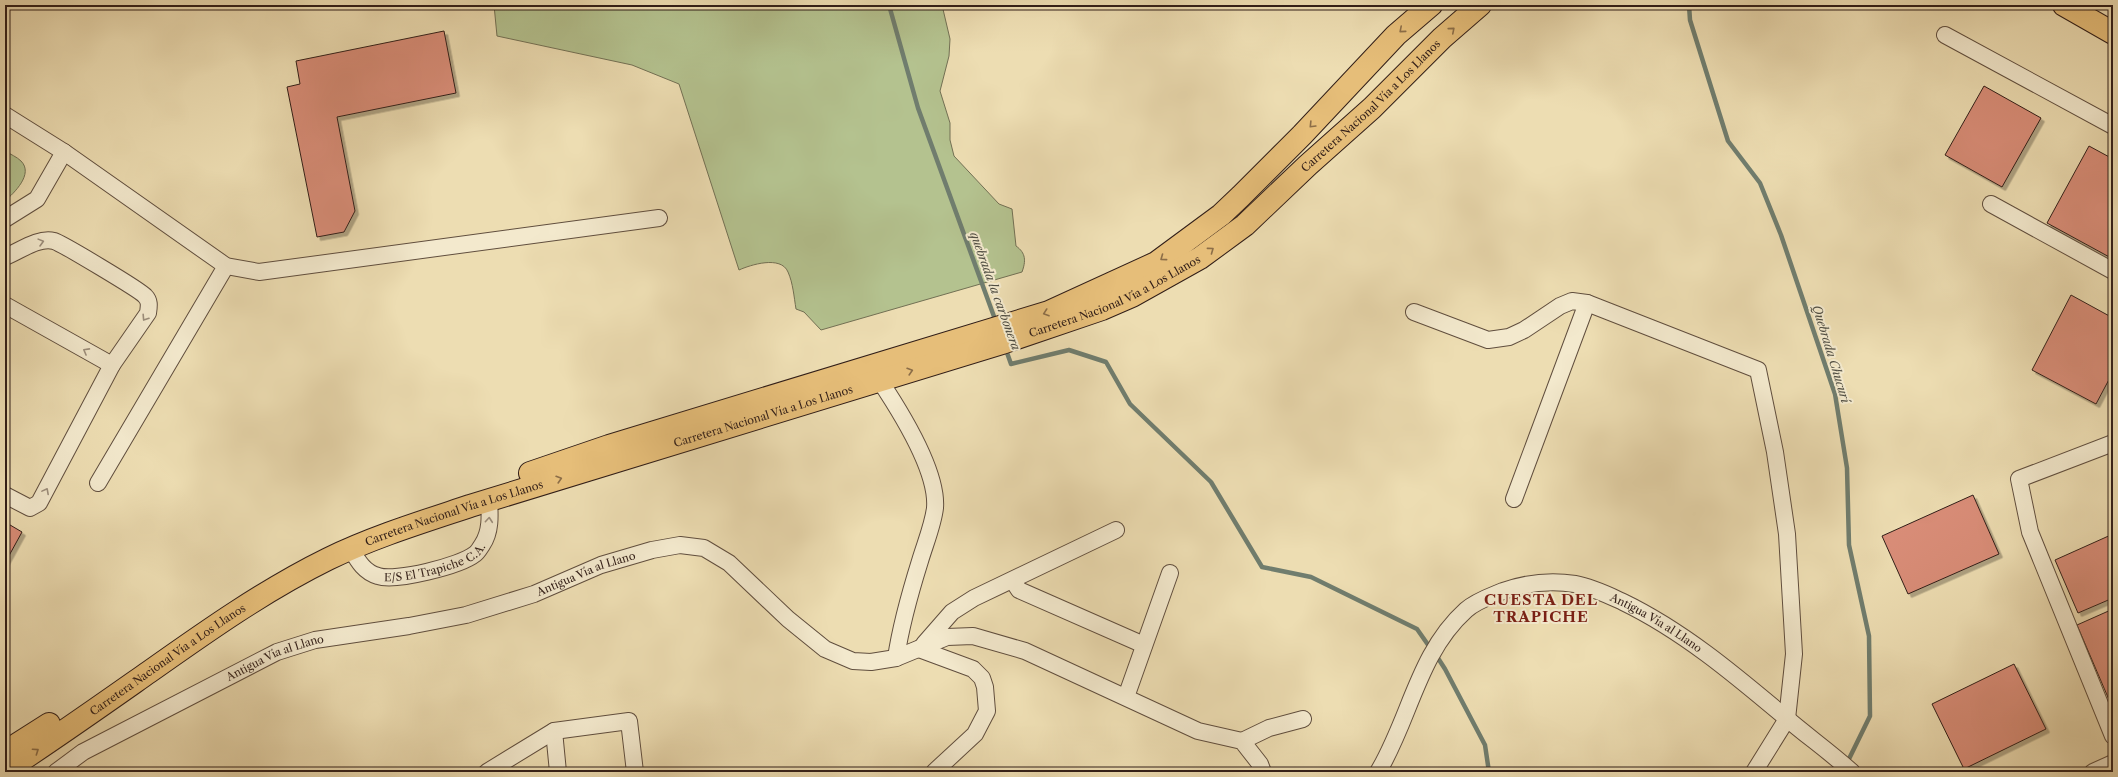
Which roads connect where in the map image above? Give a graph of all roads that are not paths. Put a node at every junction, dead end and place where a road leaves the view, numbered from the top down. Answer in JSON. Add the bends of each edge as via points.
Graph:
{"nodes":[{"id":1,"x":1431,"y":5,"type":"edge"},
{"id":2,"x":1480,"y":5,"type":"edge"},
{"id":3,"x":2064,"y":5,"type":"edge"},
{"id":4,"x":2113,"y":33,"type":"edge"},
{"id":5,"x":1945,"y":35,"type":"dead end"},
{"id":6,"x":5,"y":115,"type":"edge"},
{"id":7,"x":2113,"y":126,"type":"edge"},
{"id":8,"x":64,"y":152,"type":"junction"},
{"id":9,"x":1991,"y":204,"type":"dead end"},
{"id":10,"x":659,"y":218,"type":"dead end"},
{"id":11,"x":5,"y":220,"type":"edge"},
{"id":12,"x":5,"y":257,"type":"edge"},
{"id":13,"x":226,"y":266,"type":"junction"},
{"id":14,"x":2113,"y":272,"type":"edge"},
{"id":15,"x":1587,"y":303,"type":"junction"},
{"id":16,"x":5,"y":305,"type":"edge"},
{"id":17,"x":1414,"y":312,"type":"dead end"},
{"id":18,"x":112,"y":365,"type":"junction"},
{"id":19,"x":880,"y":381,"type":"junction"},
{"id":20,"x":2113,"y":443,"type":"edge"},
{"id":21,"x":98,"y":483,"type":"dead end"},
{"id":22,"x":5,"y":495,"type":"edge"},
{"id":23,"x":1514,"y":499,"type":"dead end"},
{"id":24,"x":489,"y":501,"type":"junction"},
{"id":25,"x":1116,"y":530,"type":"dead end"},
{"id":26,"x":350,"y":550,"type":"junction"},
{"id":27,"x":1170,"y":573,"type":"dead end"},
{"id":28,"x":1013,"y":581,"type":"junction"},
{"id":29,"x":1144,"y":645,"type":"junction"},
{"id":30,"x":919,"y":649,"type":"junction"},
{"id":31,"x":896,"y":658,"type":"junction"},
{"id":32,"x":1126,"y":697,"type":"junction"},
{"id":33,"x":1304,"y":719,"type":"dead end"},
{"id":34,"x":1787,"y":719,"type":"junction"},
{"id":35,"x":65,"y":723,"type":"junction"},
{"id":36,"x":554,"y":731,"type":"junction"},
{"id":37,"x":2113,"y":736,"type":"edge"},
{"id":38,"x":5,"y":739,"type":"edge"},
{"id":39,"x":1242,"y":741,"type":"junction"},
{"id":40,"x":5,"y":752,"type":"edge"},
{"id":41,"x":83,"y":752,"type":"junction"},
{"id":42,"x":2113,"y":763,"type":"edge"},
{"id":43,"x":5,"y":771,"type":"edge"},
{"id":44,"x":56,"y":772,"type":"edge"},
{"id":45,"x":487,"y":772,"type":"edge"},
{"id":46,"x":558,"y":772,"type":"edge"},
{"id":47,"x":635,"y":772,"type":"edge"},
{"id":48,"x":934,"y":772,"type":"edge"},
{"id":49,"x":1263,"y":772,"type":"edge"},
{"id":50,"x":1378,"y":772,"type":"edge"},
{"id":51,"x":1754,"y":772,"type":"edge"},
{"id":52,"x":1852,"y":772,"type":"edge"},
{"id":53,"x":2093,"y":772,"type":"edge"}],
"edges":[{"from":1,"to":35,"type":"highway","name":"Carretera Nacional Vía a Los Llanos","one_way":true,"via":[[1396,35],[1302,135],[1221,215],[1156,263],[1049,312],[609,446],[394,515],[322,546],[258,581],[209,612]]},
{"from":19,"to":2,"type":"highway","name":"Carretera Nacional Vía a Los Llanos","one_way":true,"via":[[1102,309],[1132,296],[1200,258],[1245,225]]},
{"from":3,"to":4,"type":"highway"},
{"from":5,"to":7,"type":"street"},
{"from":6,"to":8,"type":"street"},
{"from":8,"to":11,"type":"street","via":[[37,199]]},
{"from":8,"to":13,"type":"street"},
{"from":9,"to":14,"type":"street"},
{"from":10,"to":13,"type":"street","via":[[259,272]]},
{"from":12,"to":18,"type":"street","one_way":true,"via":[[38,242],[54,241],[145,295],[150,303],[148,313]]},
{"from":13,"to":21,"type":"street"},
{"from":15,"to":17,"type":"street","via":[[1572,301],[1524,330],[1488,340]]},
{"from":15,"to":23,"type":"street"},
{"from":15,"to":34,"type":"street","via":[[1758,370],[1788,534],[1794,654]]},
{"from":18,"to":16,"type":"street","one_way":true},
{"from":22,"to":18,"type":"street","one_way":true,"via":[[30,508],[39,503]]},
{"from":24,"to":19,"type":"highway","name":"Carretera Nacional Vía a Los Llanos","one_way":true},
{"from":19,"to":31,"type":"street","via":[[897,406],[922,455],[933,487],[935,508],[901,624]]},
{"from":20,"to":37,"type":"street","via":[[2019,479],[2030,532]]},
{"from":24,"to":26,"type":"highway","name":"Carretera Nacional Vía a Los Llanos","via":[[400,530]]},
{"from":26,"to":24,"type":"street","name":"E/S El Trapiche C.A.","one_way":true,"via":[[369,573],[383,578],[400,578],[455,564],[476,554],[483,544],[489,528]]},
{"from":25,"to":28,"type":"street"},
{"from":26,"to":35,"type":"highway","name":"Carretera Nacional Vía a Los Llanos","via":[[328,558],[266,593]]},
{"from":27,"to":29,"type":"street"},
{"from":28,"to":29,"type":"street","via":[[1019,590]]},
{"from":28,"to":30,"type":"street","via":[[974,598],[952,612]]},
{"from":29,"to":32,"type":"street"},
{"from":30,"to":31,"type":"street","name":"Antigua Vía al Llano"},
{"from":30,"to":32,"type":"street","name":"Antigua Vía al Llano","via":[[947,637],[973,636],[1025,651]]},
{"from":30,"to":48,"type":"street","via":[[973,668],[986,686],[987,711],[975,734]]},
{"from":31,"to":41,"type":"street","name":"Antigua Vía al Llano","via":[[871,662],[853,661],[825,649],[788,619],[729,563],[704,548],[680,544],[601,565],[534,594],[466,615],[315,640],[277,652]]},
{"from":32,"to":39,"type":"street","name":"Antigua Vía al Llano","via":[[1198,731]]},
{"from":33,"to":39,"type":"street","via":[[1270,728]]},
{"from":34,"to":50,"type":"street","name":"Antigua Vía al Llano","via":[[1690,642],[1644,612],[1599,590],[1576,584],[1553,582],[1520,585],[1485,598],[1466,609],[1439,642],[1418,680],[1388,755]]},
{"from":34,"to":51,"type":"street"},
{"from":34,"to":52,"type":"street","name":"Antigua Vía al Llano","via":[[1827,749]]},
{"from":35,"to":38,"type":"highway","via":[[32,725]]},
{"from":35,"to":40,"type":"highway","name":"Carretera Nacional Vía a Los Llanos"},
{"from":35,"to":41,"type":"street"},
{"from":43,"to":35,"type":"highway","name":"Carretera Nacional Vía a Los Llanos","one_way":true},
{"from":36,"to":45,"type":"street"},
{"from":36,"to":46,"type":"street"},
{"from":36,"to":47,"type":"street","via":[[629,721]]},
{"from":39,"to":49,"type":"street","via":[[1260,764]]},
{"from":41,"to":44,"type":"street","name":"Antigua Vía al Llano"},
{"from":42,"to":53,"type":"street"}]}
